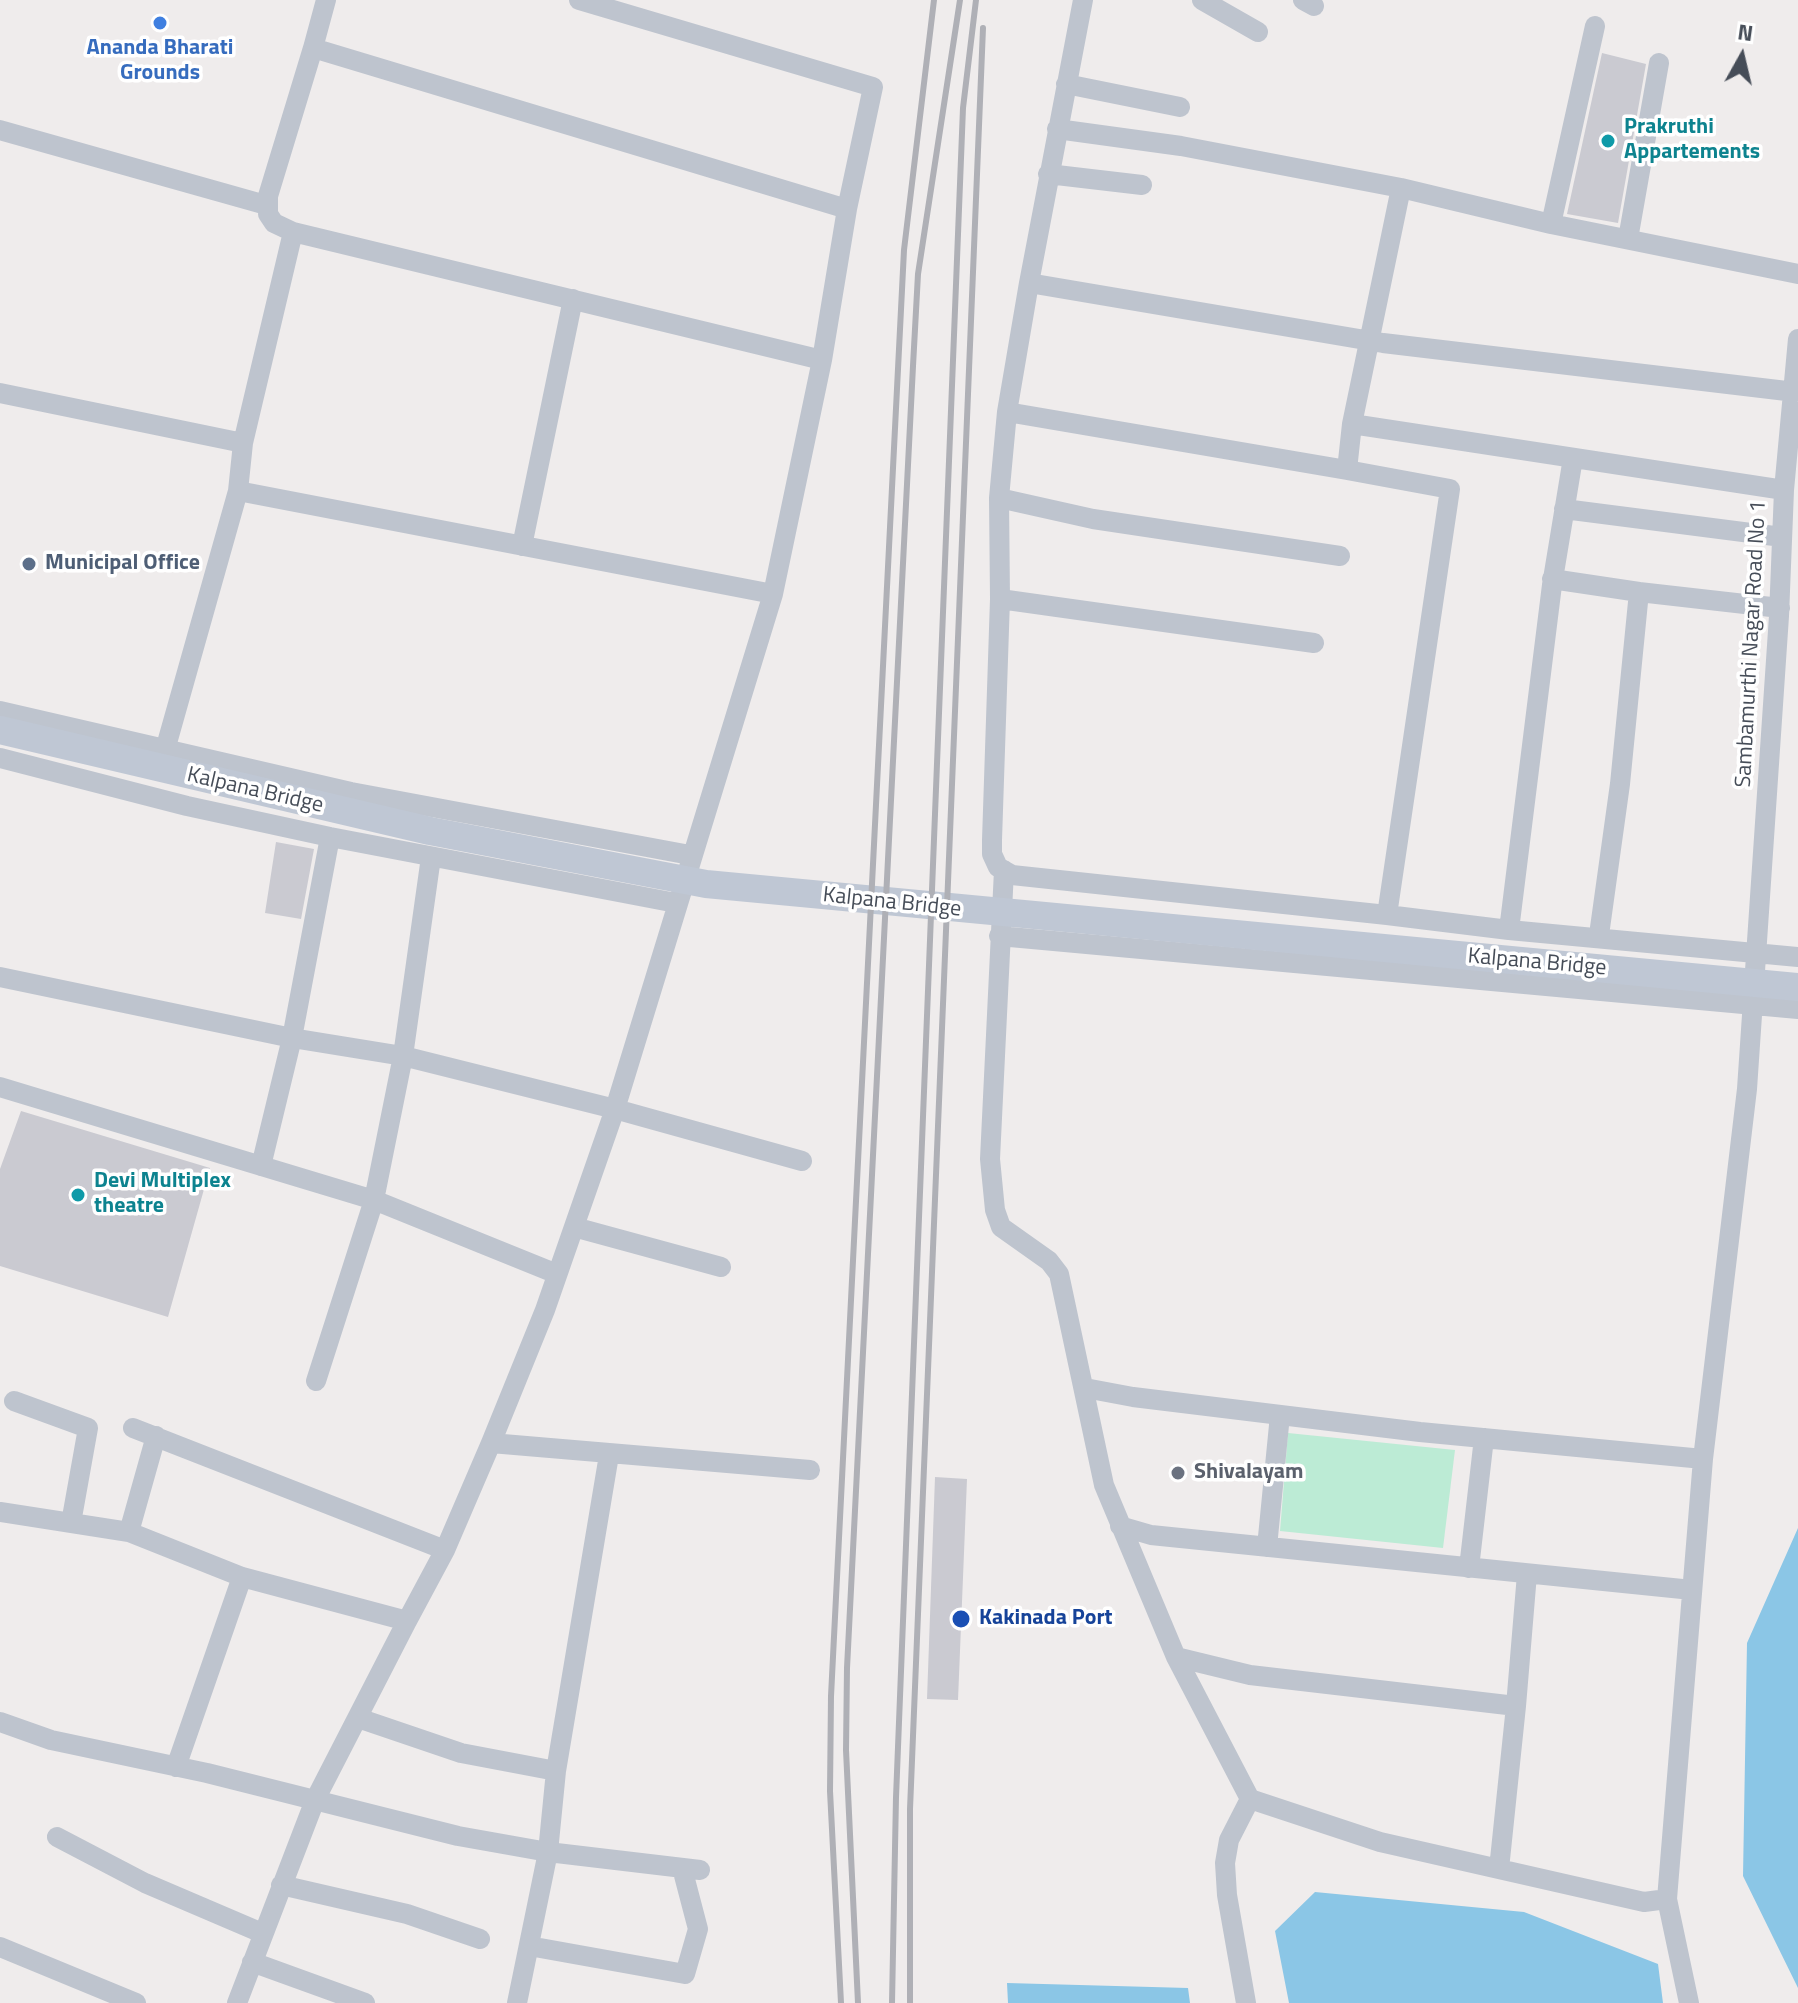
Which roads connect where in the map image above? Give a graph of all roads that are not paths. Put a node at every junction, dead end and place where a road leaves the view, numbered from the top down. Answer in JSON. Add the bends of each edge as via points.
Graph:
{"nodes":[{"id":1,"x":326,"y":0,"type":"edge"},
{"id":2,"x":579,"y":0,"type":"edge"},
{"id":3,"x":1083,"y":0,"type":"edge"},
{"id":4,"x":1202,"y":0,"type":"edge"},
{"id":5,"x":1595,"y":26,"type":"dead end"},
{"id":6,"x":1258,"y":32,"type":"dead end"},
{"id":7,"x":313,"y":48,"type":"junction"},
{"id":8,"x":1659,"y":63,"type":"dead end"},
{"id":9,"x":1066,"y":84,"type":"junction"},
{"id":10,"x":1180,"y":107,"type":"dead end"},
{"id":11,"x":1057,"y":129,"type":"junction"},
{"id":12,"x":0,"y":130,"type":"edge"},
{"id":13,"x":1048,"y":174,"type":"junction"},
{"id":14,"x":1142,"y":185,"type":"dead end"},
{"id":15,"x":1401,"y":188,"type":"junction"},
{"id":16,"x":266,"y":205,"type":"junction"},
{"id":17,"x":847,"y":209,"type":"junction"},
{"id":18,"x":1551,"y":224,"type":"junction"},
{"id":19,"x":293,"y":232,"type":"junction"},
{"id":20,"x":1628,"y":239,"type":"junction"},
{"id":21,"x":1798,"y":274,"type":"edge"},
{"id":22,"x":1029,"y":283,"type":"junction"},
{"id":23,"x":573,"y":299,"type":"junction"},
{"id":24,"x":1798,"y":339,"type":"edge"},
{"id":25,"x":1370,"y":341,"type":"junction"},
{"id":26,"x":822,"y":360,"type":"junction"},
{"id":27,"x":1795,"y":392,"type":"junction"},
{"id":28,"x":0,"y":393,"type":"edge"},
{"id":29,"x":1007,"y":412,"type":"junction"},
{"id":30,"x":1352,"y":424,"type":"junction"},
{"id":31,"x":243,"y":443,"type":"junction"},
{"id":32,"x":1573,"y":458,"type":"junction"},
{"id":33,"x":1347,"y":470,"type":"junction"},
{"id":34,"x":1784,"y":490,"type":"junction"},
{"id":35,"x":238,"y":491,"type":"junction"},
{"id":36,"x":999,"y":498,"type":"junction"},
{"id":37,"x":1564,"y":509,"type":"junction"},
{"id":38,"x":1782,"y":537,"type":"junction"},
{"id":39,"x":522,"y":546,"type":"junction"},
{"id":40,"x":1340,"y":556,"type":"dead end"},
{"id":41,"x":1552,"y":579,"type":"junction"},
{"id":42,"x":1639,"y":592,"type":"junction"},
{"id":43,"x":773,"y":594,"type":"junction"},
{"id":44,"x":1000,"y":599,"type":"junction"},
{"id":45,"x":1786,"y":614,"type":"edge"},
{"id":46,"x":1314,"y":643,"type":"dead end"},
{"id":47,"x":0,"y":711,"type":"edge"},
{"id":48,"x":0,"y":730,"type":"edge"},
{"id":49,"x":165,"y":750,"type":"junction"},
{"id":50,"x":0,"y":758,"type":"edge"},
{"id":51,"x":330,"y":837,"type":"junction"},
{"id":52,"x":690,"y":855,"type":"junction"},
{"id":53,"x":431,"y":857,"type":"junction"},
{"id":54,"x":1004,"y":870,"type":"junction"},
{"id":55,"x":676,"y":903,"type":"junction"},
{"id":56,"x":1387,"y":915,"type":"junction"},
{"id":57,"x":1008,"y":926,"type":"junction"},
{"id":58,"x":1509,"y":930,"type":"junction"},
{"id":59,"x":1599,"y":935,"type":"junction"},
{"id":60,"x":1758,"y":952,"type":"junction"},
{"id":61,"x":1798,"y":957,"type":"edge"},
{"id":62,"x":0,"y":977,"type":"edge"},
{"id":63,"x":1766,"y":990,"type":"edge"},
{"id":64,"x":1798,"y":1009,"type":"edge"},
{"id":65,"x":292,"y":1038,"type":"junction"},
{"id":66,"x":403,"y":1056,"type":"junction"},
{"id":67,"x":0,"y":1087,"type":"edge"},
{"id":68,"x":615,"y":1109,"type":"junction"},
{"id":69,"x":802,"y":1161,"type":"dead end"},
{"id":70,"x":261,"y":1166,"type":"junction"},
{"id":71,"x":374,"y":1200,"type":"junction"},
{"id":72,"x":574,"y":1227,"type":"junction"},
{"id":73,"x":721,"y":1267,"type":"dead end"},
{"id":74,"x":557,"y":1274,"type":"junction"},
{"id":75,"x":316,"y":1381,"type":"dead end"},
{"id":76,"x":1085,"y":1388,"type":"junction"},
{"id":77,"x":14,"y":1401,"type":"dead end"},
{"id":78,"x":1280,"y":1415,"type":"junction"},
{"id":79,"x":133,"y":1428,"type":"dead end"},
{"id":80,"x":156,"y":1436,"type":"junction"},
{"id":81,"x":1484,"y":1438,"type":"junction"},
{"id":82,"x":491,"y":1443,"type":"junction"},
{"id":83,"x":609,"y":1455,"type":"junction"},
{"id":84,"x":1703,"y":1459,"type":"junction"},
{"id":85,"x":810,"y":1470,"type":"dead end"},
{"id":86,"x":0,"y":1512,"type":"edge"},
{"id":87,"x":71,"y":1523,"type":"junction"},
{"id":88,"x":1120,"y":1526,"type":"junction"},
{"id":89,"x":129,"y":1532,"type":"junction"},
{"id":90,"x":1267,"y":1547,"type":"junction"},
{"id":91,"x":445,"y":1550,"type":"junction"},
{"id":92,"x":1469,"y":1568,"type":"junction"},
{"id":93,"x":1527,"y":1574,"type":"junction"},
{"id":94,"x":242,"y":1577,"type":"junction"},
{"id":95,"x":1692,"y":1590,"type":"junction"},
{"id":96,"x":407,"y":1621,"type":"junction"},
{"id":97,"x":1176,"y":1657,"type":"junction"},
{"id":98,"x":1516,"y":1706,"type":"junction"},
{"id":99,"x":358,"y":1718,"type":"junction"},
{"id":100,"x":0,"y":1722,"type":"edge"},
{"id":101,"x":176,"y":1767,"type":"junction"},
{"id":102,"x":556,"y":1771,"type":"junction"},
{"id":103,"x":1250,"y":1799,"type":"junction"},
{"id":104,"x":315,"y":1800,"type":"junction"},
{"id":105,"x":57,"y":1837,"type":"dead end"},
{"id":106,"x":548,"y":1852,"type":"junction"},
{"id":107,"x":1499,"y":1869,"type":"junction"},
{"id":108,"x":281,"y":1885,"type":"junction"},
{"id":109,"x":1667,"y":1899,"type":"junction"},
{"id":110,"x":262,"y":1933,"type":"junction"},
{"id":111,"x":480,"y":1939,"type":"dead end"},
{"id":112,"x":529,"y":1946,"type":"junction"},
{"id":113,"x":0,"y":1947,"type":"edge"},
{"id":114,"x":252,"y":1962,"type":"junction"},
{"id":115,"x":136,"y":2003,"type":"edge"},
{"id":116,"x":237,"y":2003,"type":"edge"},
{"id":117,"x":365,"y":2003,"type":"edge"},
{"id":118,"x":517,"y":2003,"type":"edge"},
{"id":119,"x":1246,"y":2003,"type":"edge"},
{"id":120,"x":1689,"y":2003,"type":"edge"}],
"edges":[{"from":1,"to":7,"type":"street"},
{"from":2,"to":17,"type":"street","via":[[873,87]]},
{"from":3,"to":9,"type":"street"},
{"from":4,"to":6,"type":"street"},
{"from":5,"to":18,"type":"street"},
{"from":7,"to":16,"type":"street"},
{"from":7,"to":17,"type":"street"},
{"from":8,"to":20,"type":"street"},
{"from":9,"to":10,"type":"street"},
{"from":9,"to":11,"type":"street"},
{"from":11,"to":13,"type":"street"},
{"from":11,"to":15,"type":"street","via":[[1181,146]]},
{"from":12,"to":16,"type":"street"},
{"from":13,"to":14,"type":"street"},
{"from":13,"to":22,"type":"street"},
{"from":15,"to":18,"type":"street"},
{"from":15,"to":25,"type":"street"},
{"from":16,"to":19,"type":"street","via":[[274,223]]},
{"from":17,"to":26,"type":"street"},
{"from":18,"to":20,"type":"street"},
{"from":19,"to":23,"type":"street"},
{"from":19,"to":31,"type":"street"},
{"from":20,"to":21,"type":"street"},
{"from":22,"to":25,"type":"street"},
{"from":22,"to":29,"type":"street"},
{"from":23,"to":26,"type":"street"},
{"from":23,"to":39,"type":"street"},
{"from":24,"to":27,"type":"street","name":"Sambamurthi Nagar Road No 1"},
{"from":25,"to":27,"type":"street"},
{"from":25,"to":30,"type":"street"},
{"from":26,"to":43,"type":"street"},
{"from":27,"to":34,"type":"street","name":"Sambamurthi Nagar Road No 1"},
{"from":28,"to":31,"type":"street"},
{"from":29,"to":33,"type":"street"},
{"from":29,"to":36,"type":"street"},
{"from":30,"to":32,"type":"street"},
{"from":30,"to":33,"type":"street"},
{"from":31,"to":35,"type":"street"},
{"from":32,"to":34,"type":"street"},
{"from":32,"to":37,"type":"street"},
{"from":33,"to":56,"type":"street","via":[[1450,489]]},
{"from":34,"to":38,"type":"street","name":"Sambamurthi Nagar Road No 1"},
{"from":35,"to":39,"type":"street"},
{"from":35,"to":49,"type":"street"},
{"from":36,"to":40,"type":"street","via":[[1093,519]]},
{"from":36,"to":44,"type":"street"},
{"from":37,"to":38,"type":"street"},
{"from":37,"to":41,"type":"street"},
{"from":38,"to":45,"type":"street","name":"Sambamurthi Nagar Road No 1"},
{"from":39,"to":43,"type":"street"},
{"from":41,"to":42,"type":"street"},
{"from":41,"to":58,"type":"street"},
{"from":42,"to":45,"type":"street"},
{"from":42,"to":59,"type":"street"},
{"from":43,"to":52,"type":"street"},
{"from":44,"to":46,"type":"street"},
{"from":44,"to":54,"type":"street","via":[[992,854]]},
{"from":45,"to":60,"type":"street","name":"Sambamurthi Nagar Road No 1"},
{"from":47,"to":49,"type":"street"},
{"from":48,"to":57,"type":"main road","name":"Kalpana Bridge","via":[[327,808],[631,872]]},
{"from":49,"to":52,"type":"street","via":[[366,795]]},
{"from":50,"to":51,"type":"street"},
{"from":51,"to":53,"type":"street"},
{"from":51,"to":65,"type":"street"},
{"from":52,"to":55,"type":"street"},
{"from":53,"to":55,"type":"street"},
{"from":53,"to":66,"type":"street"},
{"from":54,"to":56,"type":"street","via":[[1012,875]]},
{"from":54,"to":57,"type":"street"},
{"from":55,"to":68,"type":"street"},
{"from":56,"to":58,"type":"street"},
{"from":57,"to":63,"type":"main road","name":"Kalpana Bridge"},
{"from":57,"to":76,"type":"street","via":[[990,1159],[995,1210],[1001,1227],[1059,1274]]},
{"from":58,"to":59,"type":"street"},
{"from":59,"to":60,"type":"street"},
{"from":60,"to":61,"type":"street"},
{"from":60,"to":63,"type":"street","name":"Sambamurthi Nagar Road No 1"},
{"from":62,"to":65,"type":"street"},
{"from":63,"to":64,"type":"street"},
{"from":63,"to":84,"type":"street","name":"Sambamurthi Nagar Road No 1","via":[[1747,1089]]},
{"from":65,"to":66,"type":"street"},
{"from":65,"to":70,"type":"street"},
{"from":66,"to":68,"type":"street"},
{"from":66,"to":71,"type":"street"},
{"from":67,"to":70,"type":"street"},
{"from":68,"to":69,"type":"street"},
{"from":68,"to":72,"type":"street"},
{"from":70,"to":71,"type":"street"},
{"from":71,"to":74,"type":"street"},
{"from":71,"to":75,"type":"street"},
{"from":72,"to":73,"type":"street"},
{"from":72,"to":74,"type":"street"},
{"from":74,"to":82,"type":"street"},
{"from":76,"to":78,"type":"street"},
{"from":76,"to":88,"type":"street","via":[[1104,1485]]},
{"from":77,"to":87,"type":"street","via":[[88,1428]]},
{"from":78,"to":81,"type":"street"},
{"from":78,"to":90,"type":"street"},
{"from":79,"to":80,"type":"street"},
{"from":80,"to":89,"type":"street"},
{"from":80,"to":91,"type":"street"},
{"from":81,"to":84,"type":"street"},
{"from":81,"to":92,"type":"street"},
{"from":82,"to":83,"type":"street"},
{"from":82,"to":91,"type":"street"},
{"from":83,"to":85,"type":"street"},
{"from":83,"to":102,"type":"street"},
{"from":84,"to":95,"type":"street","name":"Sambamurthi Nagar Road No 1"},
{"from":86,"to":87,"type":"street"},
{"from":87,"to":89,"type":"street"},
{"from":88,"to":90,"type":"street","via":[[1151,1535]]},
{"from":88,"to":97,"type":"street"},
{"from":89,"to":94,"type":"street"},
{"from":90,"to":92,"type":"street"},
{"from":91,"to":96,"type":"street"},
{"from":92,"to":93,"type":"street"},
{"from":93,"to":95,"type":"street"},
{"from":93,"to":98,"type":"street"},
{"from":94,"to":96,"type":"street"},
{"from":94,"to":101,"type":"street"},
{"from":95,"to":109,"type":"street","name":"Sambamurthi Nagar Road No 1"},
{"from":96,"to":99,"type":"street"},
{"from":97,"to":98,"type":"street","via":[[1250,1675]]},
{"from":97,"to":103,"type":"street"},
{"from":98,"to":107,"type":"street"},
{"from":99,"to":102,"type":"street","via":[[461,1753]]},
{"from":99,"to":104,"type":"street"},
{"from":100,"to":101,"type":"street","via":[[51,1740]]},
{"from":101,"to":104,"type":"street"},
{"from":102,"to":106,"type":"street"},
{"from":103,"to":107,"type":"street","via":[[1380,1842]]},
{"from":103,"to":119,"type":"street","via":[[1229,1840],[1225,1863]]},
{"from":104,"to":106,"type":"street"},
{"from":104,"to":108,"type":"street"},
{"from":105,"to":110,"type":"street","via":[[145,1883]]},
{"from":106,"to":112,"type":"street"},
{"from":106,"to":112,"type":"street","via":[[691,1869],[698,1929],[685,1974]]},
{"from":107,"to":109,"type":"street","via":[[1644,1902]]},
{"from":108,"to":110,"type":"street"},
{"from":108,"to":111,"type":"street","via":[[407,1914]]},
{"from":109,"to":120,"type":"street","name":"Sambamurthi Nagar Road No 1"},
{"from":110,"to":114,"type":"street"},
{"from":112,"to":118,"type":"street"},
{"from":113,"to":115,"type":"street"},
{"from":114,"to":116,"type":"street"},
{"from":114,"to":117,"type":"street"}]}
